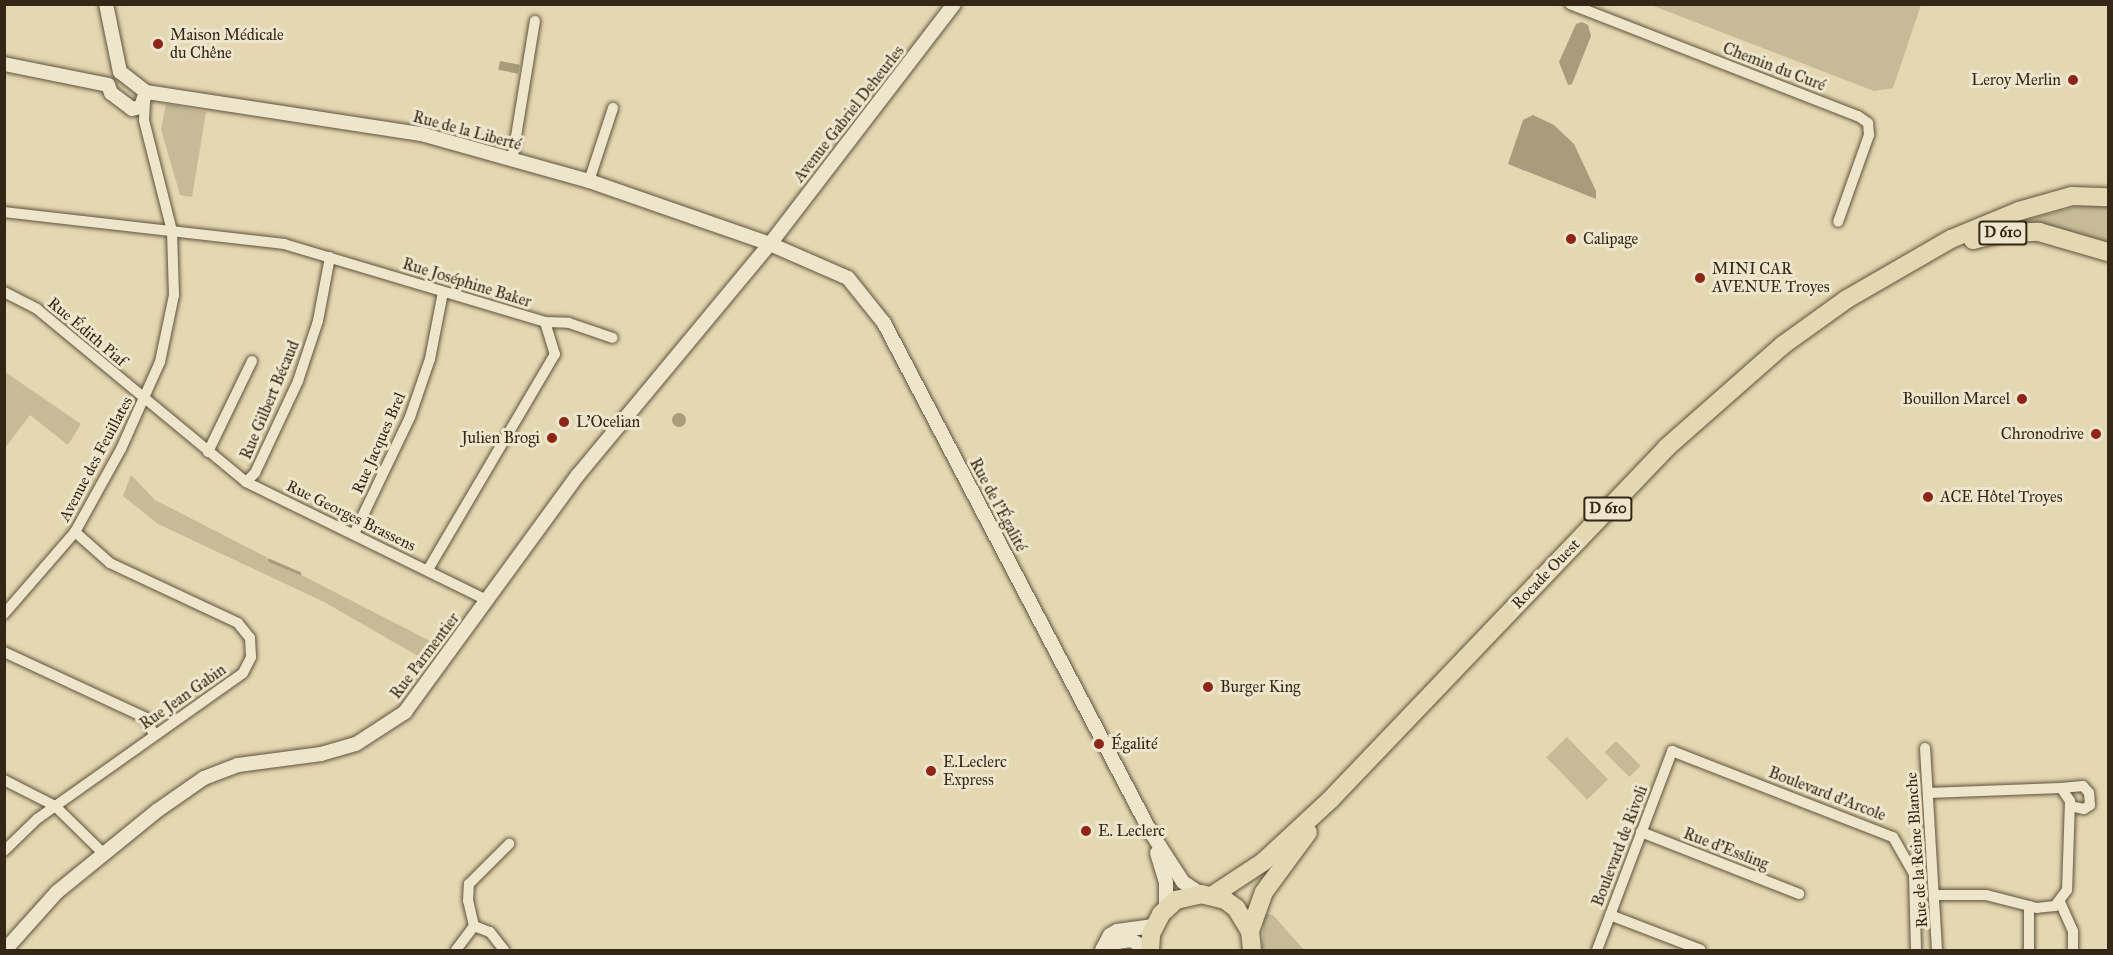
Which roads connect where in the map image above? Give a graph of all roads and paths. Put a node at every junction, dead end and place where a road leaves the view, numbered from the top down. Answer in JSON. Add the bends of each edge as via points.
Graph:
{"nodes":[{"id":1,"x":106,"y":4,"type":"edge"},
{"id":2,"x":954,"y":4,"type":"edge"},
{"id":3,"x":1570,"y":4,"type":"edge"},
{"id":4,"x":535,"y":21,"type":"dead end"},
{"id":5,"x":4,"y":64,"type":"edge"},
{"id":6,"x":120,"y":72,"type":"junction"},
{"id":7,"x":108,"y":85,"type":"junction"},
{"id":8,"x":141,"y":101,"type":"junction"},
{"id":9,"x":613,"y":108,"type":"dead end"},
{"id":10,"x":512,"y":161,"type":"junction"},
{"id":11,"x":589,"y":181,"type":"junction"},
{"id":12,"x":2109,"y":197,"type":"edge"},
{"id":13,"x":4,"y":212,"type":"edge"},
{"id":14,"x":1838,"y":222,"type":"dead end"},
{"id":15,"x":172,"y":231,"type":"junction"},
{"id":16,"x":770,"y":244,"type":"junction"},
{"id":17,"x":2109,"y":252,"type":"edge"},
{"id":18,"x":330,"y":257,"type":"junction"},
{"id":19,"x":1918,"y":258,"type":"junction"},
{"id":20,"x":4,"y":292,"type":"edge"},
{"id":21,"x":443,"y":292,"type":"junction"},
{"id":22,"x":545,"y":322,"type":"junction"},
{"id":23,"x":613,"y":338,"type":"dead end"},
{"id":24,"x":252,"y":361,"type":"dead end"},
{"id":25,"x":145,"y":402,"type":"junction"},
{"id":26,"x":208,"y":452,"type":"junction"},
{"id":27,"x":246,"y":482,"type":"junction"},
{"id":28,"x":75,"y":532,"type":"junction"},
{"id":29,"x":354,"y":534,"type":"junction"},
{"id":30,"x":428,"y":570,"type":"junction"},
{"id":31,"x":487,"y":600,"type":"junction"},
{"id":32,"x":4,"y":614,"type":"edge"},
{"id":33,"x":4,"y":652,"type":"edge"},
{"id":34,"x":154,"y":735,"type":"junction"},
{"id":35,"x":1925,"y":748,"type":"dead end"},
{"id":36,"x":1672,"y":751,"type":"joint"},
{"id":37,"x":4,"y":780,"type":"edge"},
{"id":38,"x":2061,"y":788,"type":"junction"},
{"id":39,"x":1928,"y":793,"type":"junction"},
{"id":40,"x":1331,"y":798,"type":"junction"},
{"id":41,"x":56,"y":806,"type":"junction"},
{"id":42,"x":2070,"y":806,"type":"junction"},
{"id":43,"x":1150,"y":831,"type":"junction"},
{"id":44,"x":1641,"y":832,"type":"junction"},
{"id":45,"x":509,"y":844,"type":"dead end"},
{"id":46,"x":4,"y":851,"type":"edge"},
{"id":47,"x":103,"y":853,"type":"junction"},
{"id":48,"x":1207,"y":894,"type":"junction"},
{"id":49,"x":1799,"y":894,"type":"dead end"},
{"id":50,"x":1936,"y":895,"type":"junction"},
{"id":51,"x":2061,"y":902,"type":"junction"},
{"id":52,"x":2029,"y":906,"type":"junction"},
{"id":53,"x":1166,"y":908,"type":"junction"},
{"id":54,"x":1610,"y":915,"type":"junction"},
{"id":55,"x":474,"y":926,"type":"junction"},
{"id":56,"x":1154,"y":926,"type":"junction"},
{"id":57,"x":1250,"y":931,"type":"junction"},
{"id":58,"x":5,"y":951,"type":"edge"},
{"id":59,"x":456,"y":951,"type":"edge"},
{"id":60,"x":504,"y":951,"type":"edge"},
{"id":61,"x":1102,"y":951,"type":"edge"},
{"id":62,"x":1109,"y":951,"type":"edge"},
{"id":63,"x":1150,"y":951,"type":"edge"},
{"id":64,"x":1252,"y":951,"type":"edge"},
{"id":65,"x":1597,"y":951,"type":"edge"},
{"id":66,"x":1701,"y":951,"type":"edge"},
{"id":67,"x":1916,"y":951,"type":"edge"},
{"id":68,"x":1937,"y":951,"type":"edge"},
{"id":69,"x":2029,"y":951,"type":"edge"},
{"id":70,"x":2073,"y":951,"type":"edge"}],
"edges":[{"from":1,"to":6,"type":"street"},
{"from":2,"to":16,"type":"street","name":"Avenue Gabriel Deheurles"},
{"from":3,"to":14,"type":"street","name":"Chemin du Curé","via":[[1868,123],[1869,135]]},
{"from":4,"to":10,"type":"street"},
{"from":5,"to":7,"type":"street"},
{"from":6,"to":7,"type":"street"},
{"from":6,"to":8,"type":"street"},
{"from":7,"to":8,"type":"street","via":[[111,93]]},
{"from":8,"to":10,"type":"street","name":"Rue de la Liberté","via":[[421,134]]},
{"from":8,"to":15,"type":"street","name":"Avenue des Feuillates"},
{"from":9,"to":11,"type":"street"},
{"from":10,"to":11,"type":"street","name":"Rue de la Liberté"},
{"from":11,"to":16,"type":"street","name":"Rue de la Liberté"},
{"from":12,"to":19,"type":"main road","name":"Rocade Ouest","number":"D 610","via":[[2073,196],[2019,211],[1951,239]]},
{"from":13,"to":15,"type":"street"},
{"from":15,"to":18,"type":"street","name":"Rue Joséphine Baker","via":[[284,244]]},
{"from":15,"to":25,"type":"street","name":"Avenue des Feuillates","via":[[174,295],[160,362]]},
{"from":16,"to":31,"type":"street","name":"Rue Parmentier","via":[[578,475]]},
{"from":16,"to":43,"type":"street","name":"Rue de l'Égalité","via":[[834,270],[860,289],[873,305]]},
{"from":17,"to":19,"type":"main road","name":"Rocade Ouest","number":"D 610","via":[[2040,232],[2021,232],[1977,238]]},
{"from":18,"to":21,"type":"street","name":"Rue Joséphine Baker"},
{"from":18,"to":27,"type":"street","name":"Rue Gilbert Bécaud","via":[[318,321],[298,381],[255,473]]},
{"from":19,"to":40,"type":"main road","name":"Rocade Ouest","number":"D 610","via":[[1811,324],[1719,398],[1666,448]]},
{"from":20,"to":25,"type":"street","name":"Rue Édith Piaf","via":[[37,309]]},
{"from":21,"to":22,"type":"street","name":"Rue Joséphine Baker"},
{"from":21,"to":29,"type":"street","name":"Rue Jacques Brel","via":[[430,359],[410,417]]},
{"from":22,"to":23,"type":"street","via":[[569,323]]},
{"from":22,"to":30,"type":"street","name":"Rue Joséphine Baker","via":[[555,354]]},
{"from":24,"to":26,"type":"street"},
{"from":25,"to":26,"type":"street","name":"Rue Georges Brassens"},
{"from":25,"to":28,"type":"street","name":"Avenue des Feuillates"},
{"from":26,"to":27,"type":"street","name":"Rue Georges Brassens"},
{"from":27,"to":29,"type":"street","name":"Rue Georges Brassens"},
{"from":28,"to":32,"type":"street","name":"Avenue des Feuillates"},
{"from":28,"to":34,"type":"street","name":"Rue Jean Gabin","via":[[110,563],[238,623],[250,638],[250,657],[243,673]]},
{"from":29,"to":30,"type":"street","name":"Rue Georges Brassens"},
{"from":30,"to":31,"type":"street","name":"Rue Georges Brassens"},
{"from":31,"to":47,"type":"street","name":"Rue Parmentier","via":[[405,712],[385,727],[356,744],[321,754],[220,770],[182,792]]},
{"from":33,"to":34,"type":"street","via":[[146,718]]},
{"from":34,"to":41,"type":"street","name":"Rue Jean Gabin"},
{"from":35,"to":39,"type":"street","name":"Rue de la Reine Blanche"},
{"from":36,"to":44,"type":"street","name":"Boulevard de Rivoli"},
{"from":36,"to":67,"type":"street","name":"Boulevard d'Arcole","via":[[1893,837],[1914,874]]},
{"from":37,"to":41,"type":"street"},
{"from":38,"to":39,"type":"street"},
{"from":38,"to":42,"type":"street"},
{"from":38,"to":42,"type":"street","via":[[2083,786],[2089,793],[2090,805],[2084,809]]},
{"from":39,"to":50,"type":"street","name":"Rue de la Reine Blanche"},
{"from":40,"to":48,"type":"main road","name":"Rocade Ouest","number":"D 610","via":[[1263,862]]},
{"from":40,"to":57,"type":"main road","name":"Rocade Ouest","number":"D 610","via":[[1264,892]]},
{"from":41,"to":46,"type":"street","name":"Rue Jean Gabin"},
{"from":41,"to":47,"type":"street"},
{"from":42,"to":51,"type":"street","via":[[2067,890]]},
{"from":43,"to":48,"type":"street","via":[[1183,882]]},
{"from":43,"to":53,"type":"street","via":[[1166,883]]},
{"from":44,"to":49,"type":"street","name":"Rue d'Essling"},
{"from":44,"to":54,"type":"street","name":"Boulevard de Rivoli"},
{"from":45,"to":55,"type":"street","via":[[469,884],[468,901]]},
{"from":47,"to":58,"type":"street","name":"Rue Parmentier","via":[[57,892]]},
{"from":48,"to":53,"type":"main road","name":"Rocade Ouest","via":[[1176,900]]},
{"from":48,"to":57,"type":"main road","via":[[1236,908]]},
{"from":50,"to":52,"type":"street","via":[[1986,895]]},
{"from":50,"to":68,"type":"street","name":"Rue de la Reine Blanche"},
{"from":51,"to":52,"type":"street","via":[[2046,908]]},
{"from":51,"to":70,"type":"street","via":[[2073,931]]},
{"from":52,"to":69,"type":"street"},
{"from":53,"to":56,"type":"main road"},
{"from":54,"to":65,"type":"street","name":"Boulevard de Rivoli"},
{"from":54,"to":66,"type":"street"},
{"from":55,"to":59,"type":"street"},
{"from":55,"to":60,"type":"street","via":[[490,932]]},
{"from":56,"to":61,"type":"street","via":[[1118,931],[1110,935]]},
{"from":56,"to":63,"type":"main road"},
{"from":57,"to":64,"type":"main road"},
{"from":62,"to":63,"type":"street","via":[[1117,942],[1131,940]]}]}
